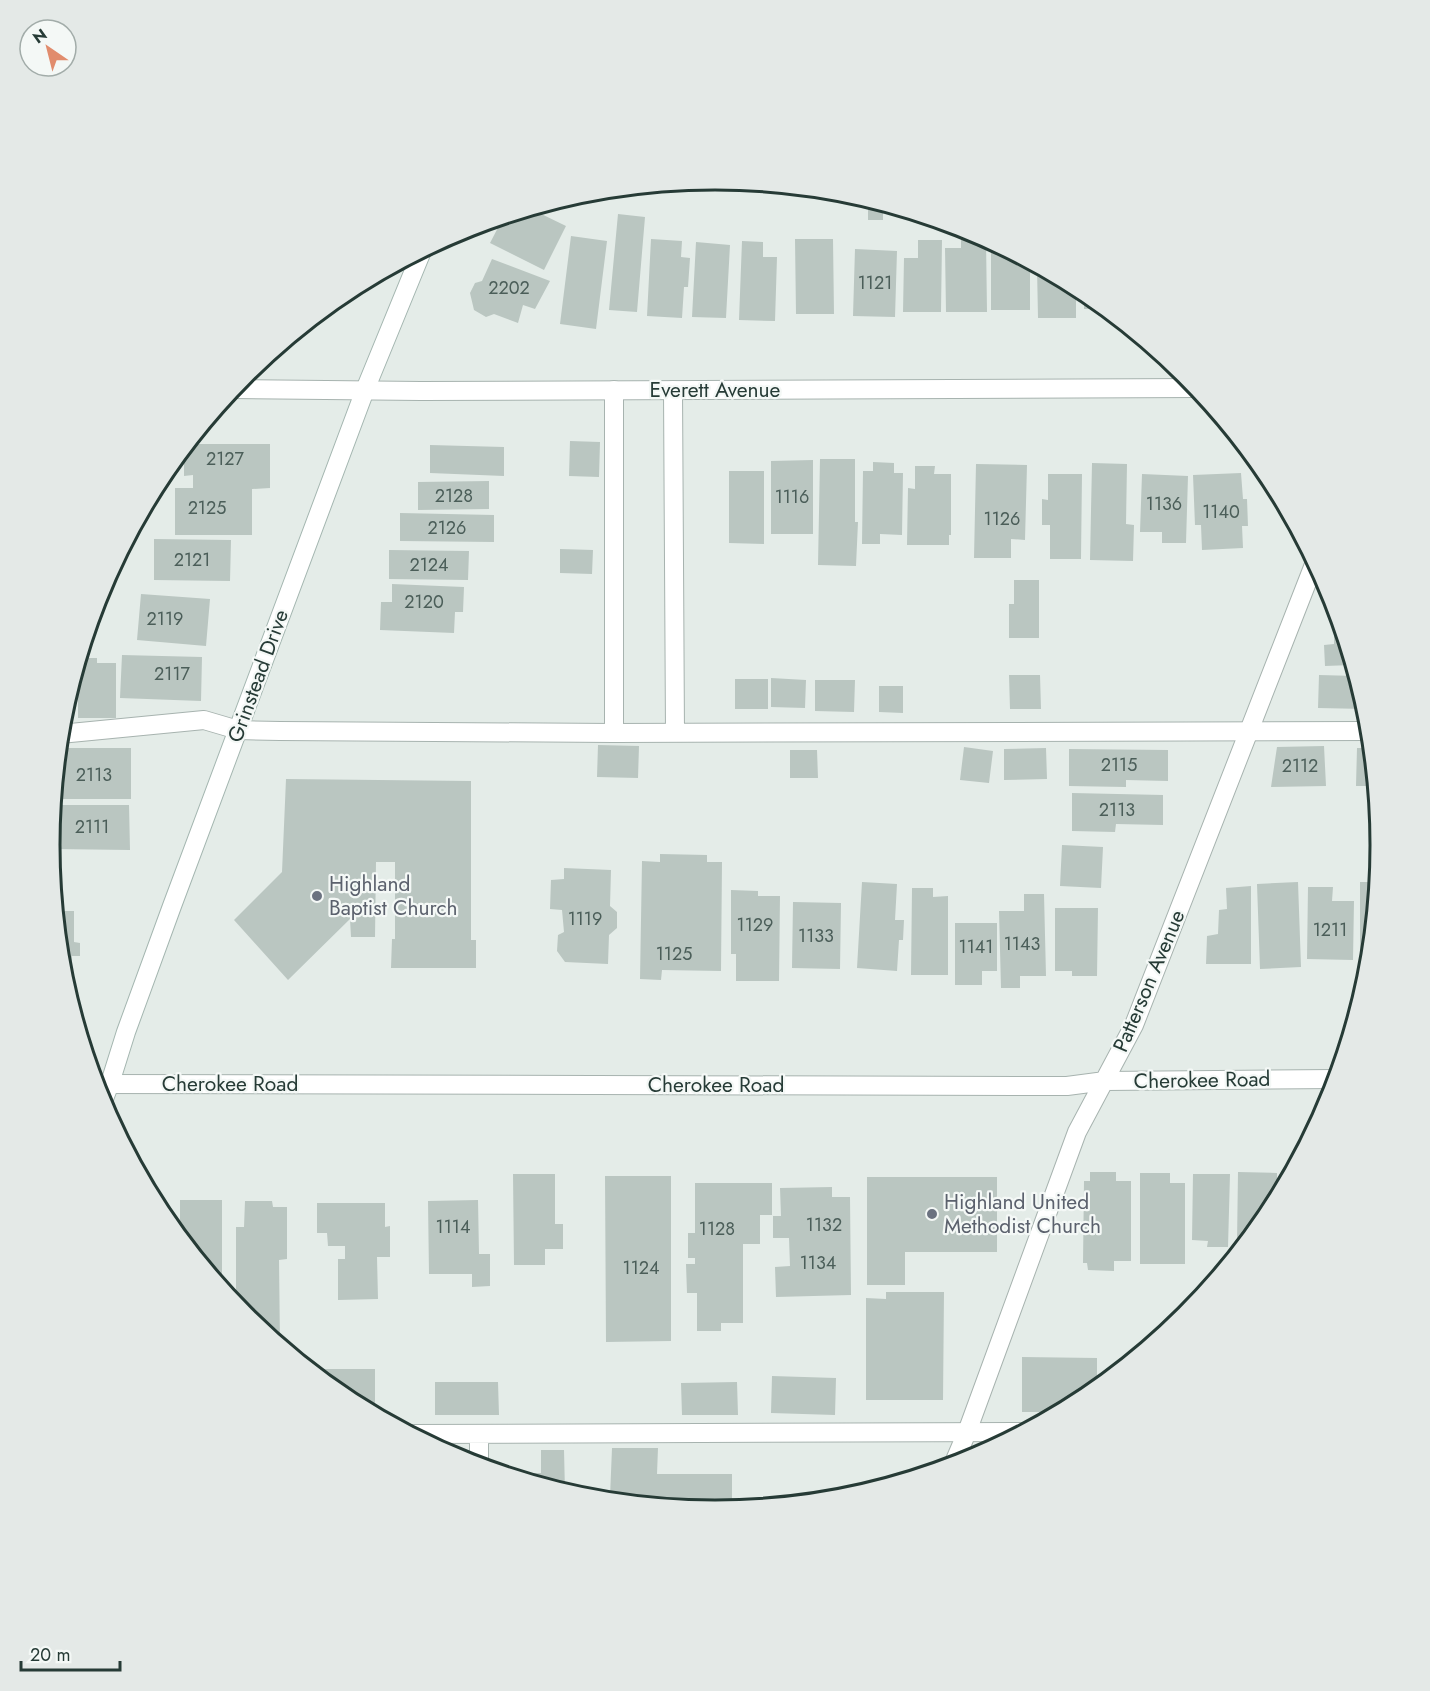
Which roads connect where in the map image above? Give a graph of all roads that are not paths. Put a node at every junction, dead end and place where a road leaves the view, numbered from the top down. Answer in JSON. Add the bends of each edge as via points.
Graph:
{"nodes":[{"id":1,"x":417,"y":262,"type":"edge"},
{"id":2,"x":1183,"y":388,"type":"edge"},
{"id":3,"x":246,"y":389,"type":"edge"},
{"id":4,"x":365,"y":390,"type":"junction"},
{"id":5,"x":614,"y":390,"type":"junction"},
{"id":6,"x":673,"y":390,"type":"junction"},
{"id":7,"x":1310,"y":574,"type":"edge"},
{"id":8,"x":238,"y":730,"type":"junction"},
{"id":9,"x":1249,"y":731,"type":"junction"},
{"id":10,"x":1359,"y":731,"type":"edge"},
{"id":11,"x":614,"y":733,"type":"junction"},
{"id":12,"x":675,"y":733,"type":"junction"},
{"id":13,"x":70,"y":734,"type":"edge"},
{"id":14,"x":1326,"y":1079,"type":"edge"},
{"id":15,"x":104,"y":1081,"type":"edge"},
{"id":16,"x":1105,"y":1082,"type":"junction"},
{"id":17,"x":106,"y":1084,"type":"edge"},
{"id":18,"x":967,"y":1432,"type":"junction"},
{"id":19,"x":1007,"y":1432,"type":"edge"},
{"id":20,"x":427,"y":1434,"type":"edge"},
{"id":21,"x":479,"y":1434,"type":"junction"},
{"id":22,"x":958,"y":1454,"type":"edge"},
{"id":23,"x":479,"y":1457,"type":"edge"}],
"edges":[{"from":1,"to":4,"type":"street","name":"Grinstead Drive"},
{"from":2,"to":6,"type":"street","name":"Everett Avenue"},
{"from":3,"to":4,"type":"street","name":"Everett Avenue"},
{"from":4,"to":5,"type":"street","name":"Everett Avenue"},
{"from":4,"to":8,"type":"street","name":"Grinstead Drive"},
{"from":5,"to":6,"type":"street","name":"Everett Avenue"},
{"from":5,"to":11,"type":"street"},
{"from":6,"to":12,"type":"street"},
{"from":7,"to":9,"type":"street","name":"Patterson Avenue"},
{"from":8,"to":11,"type":"street"},
{"from":8,"to":13,"type":"street","via":[[204,720]]},
{"from":8,"to":15,"type":"street","name":"Grinstead Drive"},
{"from":9,"to":10,"type":"street"},
{"from":9,"to":12,"type":"street"},
{"from":9,"to":16,"type":"street","name":"Patterson Avenue","via":[[1134,1025]]},
{"from":11,"to":12,"type":"street"},
{"from":14,"to":16,"type":"street","name":"Cherokee Road"},
{"from":16,"to":17,"type":"street","name":"Cherokee Road","via":[[1067,1086]]},
{"from":16,"to":18,"type":"street","name":"Patterson Avenue","via":[[1077,1132]]},
{"from":18,"to":19,"type":"street"},
{"from":18,"to":21,"type":"street"},
{"from":18,"to":22,"type":"street","name":"Patterson Avenue"},
{"from":20,"to":21,"type":"street"},
{"from":21,"to":23,"type":"street"}]}
